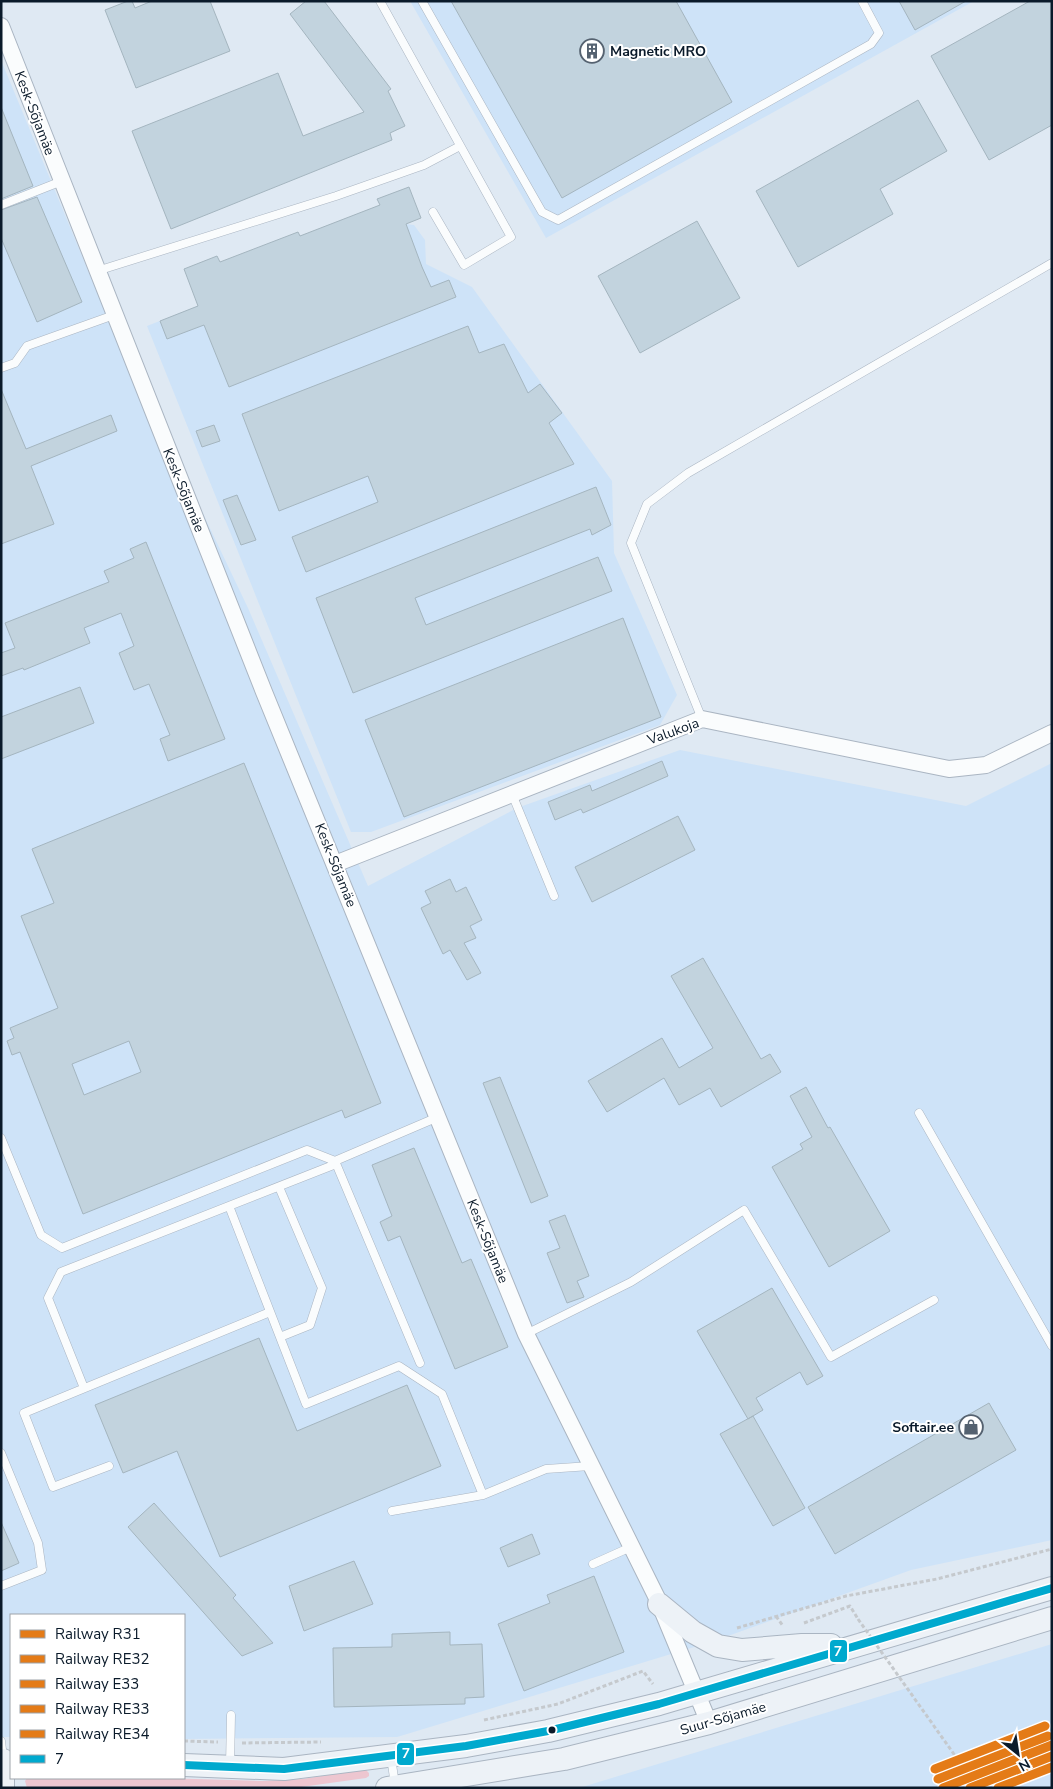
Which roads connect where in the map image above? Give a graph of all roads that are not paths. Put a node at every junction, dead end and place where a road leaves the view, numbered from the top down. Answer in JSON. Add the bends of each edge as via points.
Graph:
{"nodes":[{"id":1,"x":380,"y":1,"type":"edge"},
{"id":2,"x":422,"y":1,"type":"edge"},
{"id":3,"x":862,"y":1,"type":"edge"},
{"id":4,"x":1,"y":26,"type":"edge"},
{"id":5,"x":460,"y":146,"type":"junction"},
{"id":6,"x":62,"y":181,"type":"junction"},
{"id":7,"x":1,"y":205,"type":"edge"},
{"id":8,"x":433,"y":212,"type":"dead end"},
{"id":9,"x":1052,"y":263,"type":"edge"},
{"id":10,"x":97,"y":271,"type":"junction"},
{"id":11,"x":114,"y":315,"type":"junction"},
{"id":12,"x":1,"y":368,"type":"edge"},
{"id":13,"x":702,"y":719,"type":"junction"},
{"id":14,"x":1052,"y":733,"type":"edge"},
{"id":15,"x":512,"y":794,"type":"junction"},
{"id":16,"x":335,"y":864,"type":"junction"},
{"id":17,"x":554,"y":896,"type":"dead end"},
{"id":18,"x":919,"y":1113,"type":"dead end"},
{"id":19,"x":438,"y":1117,"type":"junction"},
{"id":20,"x":1,"y":1138,"type":"edge"},
{"id":21,"x":335,"y":1163,"type":"junction"},
{"id":22,"x":279,"y":1187,"type":"junction"},
{"id":23,"x":229,"y":1206,"type":"junction"},
{"id":24,"x":934,"y":1300,"type":"dead end"},
{"id":25,"x":270,"y":1312,"type":"junction"},
{"id":26,"x":526,"y":1334,"type":"junction"},
{"id":27,"x":280,"y":1337,"type":"junction"},
{"id":28,"x":1052,"y":1346,"type":"edge"},
{"id":29,"x":420,"y":1363,"type":"dead end"},
{"id":30,"x":84,"y":1388,"type":"junction"},
{"id":31,"x":1,"y":1453,"type":"edge"},
{"id":32,"x":109,"y":1466,"type":"dead end"},
{"id":33,"x":590,"y":1466,"type":"junction"},
{"id":34,"x":484,"y":1495,"type":"junction"},
{"id":35,"x":392,"y":1511,"type":"dead end"},
{"id":36,"x":631,"y":1547,"type":"junction"},
{"id":37,"x":592,"y":1564,"type":"dead end"},
{"id":38,"x":1,"y":1586,"type":"edge"},
{"id":39,"x":1052,"y":1588,"type":"edge"},
{"id":40,"x":659,"y":1604,"type":"junction"},
{"id":41,"x":1052,"y":1618,"type":"edge"},
{"id":42,"x":855,"y":1646,"type":"junction"},
{"id":43,"x":697,"y":1692,"type":"junction"},
{"id":44,"x":231,"y":1716,"type":"dead end"},
{"id":45,"x":709,"y":1723,"type":"junction"},
{"id":46,"x":4,"y":1757,"type":"edge"},
{"id":47,"x":391,"y":1757,"type":"junction"},
{"id":48,"x":185,"y":1765,"type":"edge"},
{"id":49,"x":230,"y":1766,"type":"junction"},
{"id":50,"x":392,"y":1787,"type":"edge"},
{"id":51,"x":2,"y":1788,"type":"edge"}],
"edges":[{"from":1,"to":5,"type":"lane"},
{"from":2,"to":3,"type":"lane","via":[[542,212],[558,220],[871,44],[879,33]]},
{"from":4,"to":6,"type":"street","name":"Kesk-Sõjamäe"},
{"from":5,"to":8,"type":"lane","via":[[511,237],[464,265]]},
{"from":5,"to":10,"type":"lane","via":[[424,165],[345,193]]},
{"from":6,"to":7,"type":"lane"},
{"from":6,"to":10,"type":"street","name":"Kesk-Sõjamäe"},
{"from":9,"to":13,"type":"lane","via":[[688,473],[647,504],[631,543]]},
{"from":10,"to":11,"type":"street","name":"Kesk-Sõjamäe"},
{"from":11,"to":12,"type":"lane","via":[[27,346],[15,363]]},
{"from":11,"to":16,"type":"street","name":"Kesk-Sõjamäe"},
{"from":13,"to":14,"type":"street","name":"Valukoja","via":[[949,769],[986,765]]},
{"from":13,"to":15,"type":"street","name":"Valukoja"},
{"from":15,"to":16,"type":"street","name":"Valukoja"},
{"from":15,"to":17,"type":"lane"},
{"from":16,"to":19,"type":"street","name":"Kesk-Sõjamäe"},
{"from":18,"to":28,"type":"lane"},
{"from":19,"to":21,"type":"lane"},
{"from":19,"to":26,"type":"street","name":"Kesk-Sõjamäe"},
{"from":20,"to":21,"type":"lane","via":[[40,1235],[62,1248],[307,1150]]},
{"from":21,"to":22,"type":"lane"},
{"from":21,"to":29,"type":"lane"},
{"from":22,"to":23,"type":"lane"},
{"from":22,"to":27,"type":"lane","via":[[322,1288],[310,1325]]},
{"from":23,"to":25,"type":"lane"},
{"from":23,"to":30,"type":"lane","via":[[61,1272],[48,1298]]},
{"from":24,"to":26,"type":"lane","via":[[831,1357],[744,1210],[631,1282]]},
{"from":25,"to":27,"type":"lane"},
{"from":25,"to":30,"type":"lane"},
{"from":26,"to":33,"type":"street","name":"Kesk-Sõjamäe"},
{"from":27,"to":34,"type":"lane","via":[[306,1404],[399,1366],[442,1394]]},
{"from":30,"to":32,"type":"lane","via":[[24,1413],[53,1487]]},
{"from":31,"to":38,"type":"lane","via":[[38,1543],[42,1570]]},
{"from":33,"to":34,"type":"lane","via":[[546,1469]]},
{"from":33,"to":36,"type":"street","name":"Kesk-Sõjamäe"},
{"from":34,"to":35,"type":"lane"},
{"from":36,"to":37,"type":"lane"},
{"from":36,"to":40,"type":"street","name":"Kesk-Sõjamäe"},
{"from":39,"to":42,"type":"main road"},
{"from":40,"to":42,"type":"main road","via":[[693,1632],[718,1646],[742,1650],[802,1645]]},
{"from":40,"to":43,"type":"street","name":"Kesk-Sõjamäe"},
{"from":41,"to":45,"type":"main road","name":"Suur-Sõjamäe"},
{"from":42,"to":43,"type":"main road"},
{"from":43,"to":45,"type":"street","name":"Kesk-Sõjamäe"},
{"from":43,"to":47,"type":"main road","via":[[548,1731]]},
{"from":44,"to":49,"type":"lane"},
{"from":45,"to":50,"type":"main road","name":"Suur-Sõjamäe","via":[[564,1759]]},
{"from":46,"to":51,"type":"main road"},
{"from":47,"to":49,"type":"main road","via":[[284,1768]]},
{"from":47,"to":50,"type":"lane"},
{"from":48,"to":49,"type":"main road"}]}
